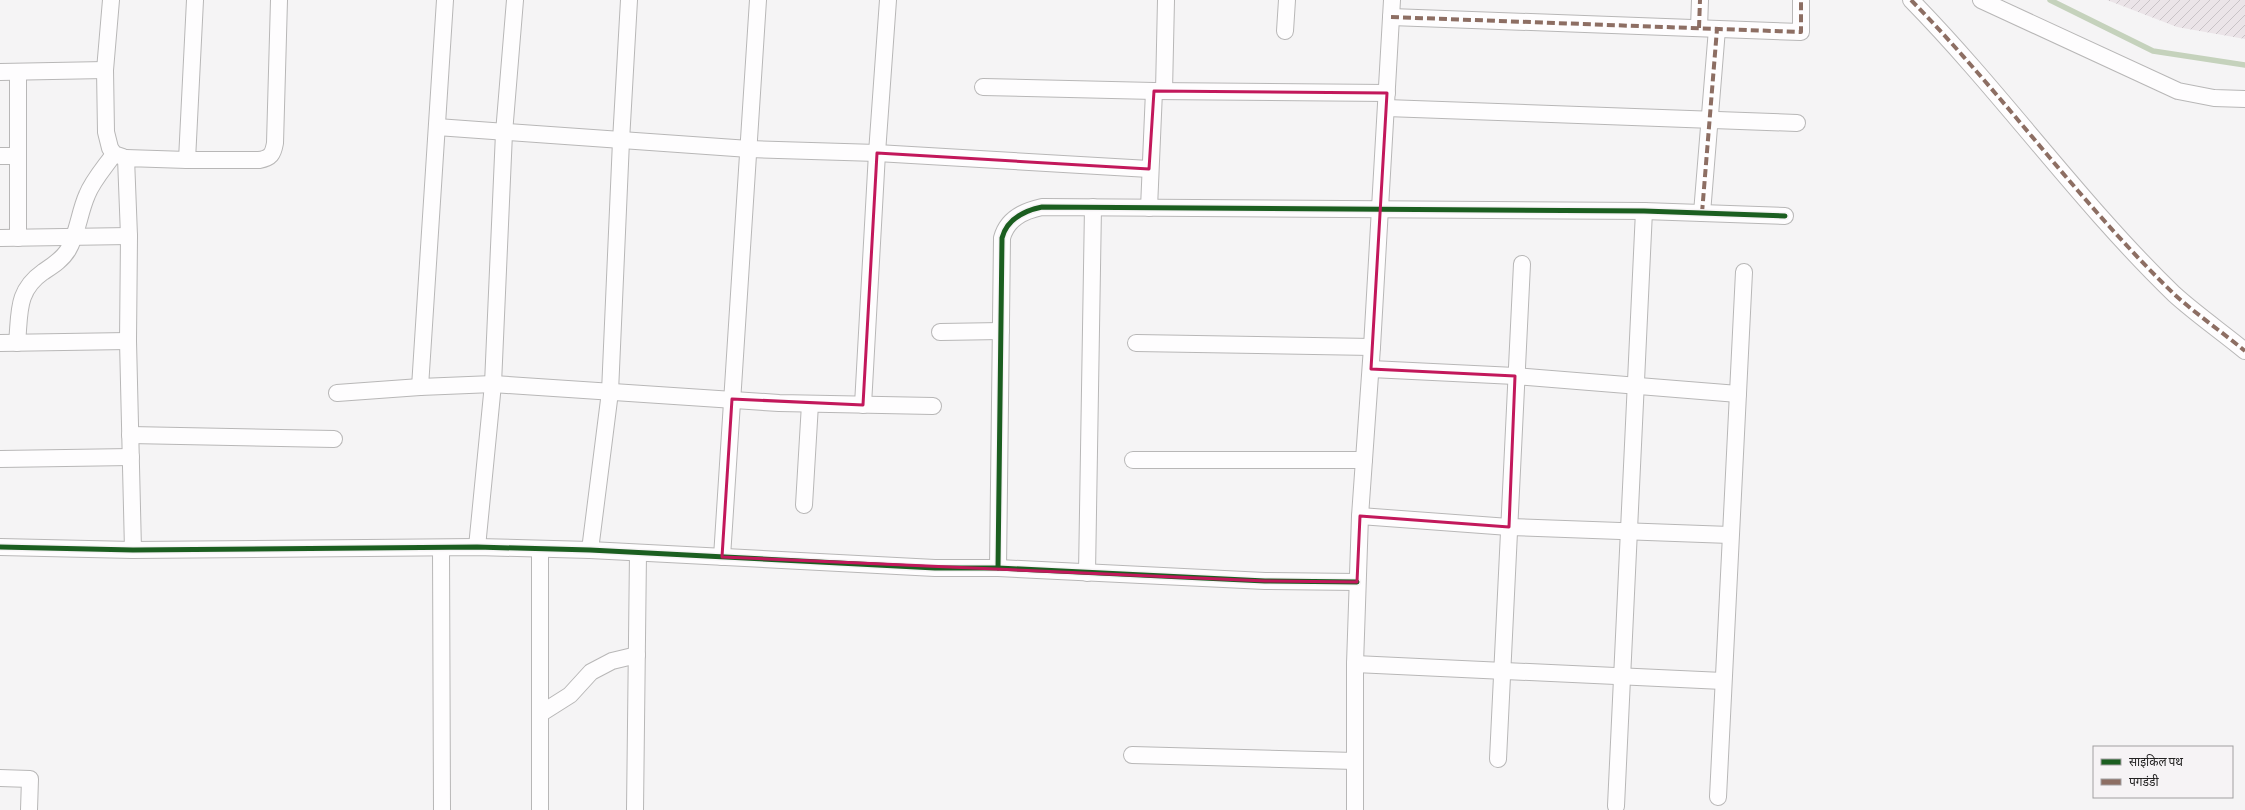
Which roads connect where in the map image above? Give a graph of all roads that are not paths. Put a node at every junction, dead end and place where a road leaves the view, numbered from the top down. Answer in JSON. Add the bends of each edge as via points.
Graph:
{"nodes":[{"id":1,"x":111,"y":0,"type":"edge"},
{"id":2,"x":195,"y":0,"type":"edge"},
{"id":3,"x":279,"y":0,"type":"edge"},
{"id":4,"x":444,"y":0,"type":"edge"},
{"id":5,"x":515,"y":0,"type":"edge"},
{"id":6,"x":629,"y":0,"type":"edge"},
{"id":7,"x":758,"y":0,"type":"edge"},
{"id":8,"x":888,"y":0,"type":"edge"},
{"id":9,"x":1166,"y":0,"type":"edge"},
{"id":10,"x":1287,"y":0,"type":"edge"},
{"id":11,"x":1392,"y":0,"type":"edge"},
{"id":12,"x":1700,"y":0,"type":"edge"},
{"id":13,"x":1801,"y":0,"type":"edge"},
{"id":14,"x":1911,"y":0,"type":"edge"},
{"id":15,"x":1982,"y":0,"type":"edge"},
{"id":16,"x":1391,"y":16,"type":"junction"},
{"id":17,"x":1699,"y":28,"type":"junction"},
{"id":18,"x":1717,"y":29,"type":"junction"},
{"id":19,"x":1285,"y":31,"type":"dead end"},
{"id":20,"x":105,"y":70,"type":"junction"},
{"id":21,"x":0,"y":72,"type":"edge"},
{"id":22,"x":18,"y":72,"type":"junction"},
{"id":23,"x":983,"y":87,"type":"dead end"},
{"id":24,"x":1159,"y":91,"type":"junction"},
{"id":25,"x":2245,"y":99,"type":"edge"},
{"id":26,"x":1386,"y":100,"type":"junction"},
{"id":27,"x":1710,"y":120,"type":"junction"},
{"id":28,"x":1797,"y":123,"type":"dead end"},
{"id":29,"x":437,"y":128,"type":"junction"},
{"id":30,"x":504,"y":133,"type":"junction"},
{"id":31,"x":621,"y":141,"type":"junction"},
{"id":32,"x":750,"y":149,"type":"junction"},
{"id":33,"x":877,"y":153,"type":"junction"},
{"id":34,"x":0,"y":156,"type":"edge"},
{"id":35,"x":18,"y":156,"type":"junction"},
{"id":36,"x":120,"y":156,"type":"junction"},
{"id":37,"x":187,"y":160,"type":"junction"},
{"id":38,"x":1149,"y":169,"type":"junction"},
{"id":39,"x":1093,"y":207,"type":"junction"},
{"id":40,"x":1149,"y":208,"type":"junction"},
{"id":41,"x":1380,"y":209,"type":"junction"},
{"id":42,"x":1644,"y":211,"type":"junction"},
{"id":43,"x":1702,"y":213,"type":"junction"},
{"id":44,"x":1785,"y":216,"type":"dead end"},
{"id":45,"x":129,"y":236,"type":"junction"},
{"id":46,"x":74,"y":237,"type":"junction"},
{"id":47,"x":0,"y":238,"type":"edge"},
{"id":48,"x":18,"y":238,"type":"junction"},
{"id":49,"x":1522,"y":264,"type":"dead end"},
{"id":50,"x":1744,"y":272,"type":"dead end"},
{"id":51,"x":1001,"y":331,"type":"junction"},
{"id":52,"x":940,"y":332,"type":"dead end"},
{"id":53,"x":128,"y":341,"type":"junction"},
{"id":54,"x":0,"y":343,"type":"edge"},
{"id":55,"x":17,"y":343,"type":"junction"},
{"id":56,"x":1136,"y":343,"type":"dead end"},
{"id":57,"x":1372,"y":346,"type":"junction"},
{"id":58,"x":2245,"y":351,"type":"edge"},
{"id":59,"x":1371,"y":369,"type":"junction"},
{"id":60,"x":1515,"y":376,"type":"junction"},
{"id":61,"x":493,"y":384,"type":"junction"},
{"id":62,"x":1636,"y":384,"type":"junction"},
{"id":63,"x":420,"y":387,"type":"junction"},
{"id":64,"x":610,"y":392,"type":"junction"},
{"id":65,"x":337,"y":393,"type":"dead end"},
{"id":66,"x":1738,"y":394,"type":"junction"},
{"id":67,"x":732,"y":399,"type":"junction"},
{"id":68,"x":810,"y":404,"type":"junction"},
{"id":69,"x":863,"y":404,"type":"junction"},
{"id":70,"x":933,"y":406,"type":"dead end"},
{"id":71,"x":130,"y":435,"type":"junction"},
{"id":72,"x":334,"y":439,"type":"dead end"},
{"id":73,"x":131,"y":457,"type":"junction"},
{"id":74,"x":0,"y":459,"type":"edge"},
{"id":75,"x":1134,"y":460,"type":"dead end"},
{"id":76,"x":1364,"y":460,"type":"junction"},
{"id":77,"x":804,"y":505,"type":"dead end"},
{"id":78,"x":1360,"y":516,"type":"junction"},
{"id":79,"x":1509,"y":527,"type":"junction"},
{"id":80,"x":1628,"y":532,"type":"junction"},
{"id":81,"x":1730,"y":535,"type":"junction"},
{"id":82,"x":0,"y":547,"type":"edge"},
{"id":83,"x":477,"y":547,"type":"junction"},
{"id":84,"x":441,"y":548,"type":"junction"},
{"id":85,"x":540,"y":549,"type":"junction"},
{"id":86,"x":133,"y":550,"type":"junction"},
{"id":87,"x":590,"y":550,"type":"junction"},
{"id":88,"x":638,"y":553,"type":"junction"},
{"id":89,"x":722,"y":557,"type":"junction"},
{"id":90,"x":998,"y":568,"type":"junction"},
{"id":91,"x":1087,"y":573,"type":"junction"},
{"id":92,"x":1357,"y":582,"type":"junction"},
{"id":93,"x":637,"y":655,"type":"junction"},
{"id":94,"x":1355,"y":664,"type":"junction"},
{"id":95,"x":1502,"y":671,"type":"junction"},
{"id":96,"x":1622,"y":677,"type":"junction"},
{"id":97,"x":1723,"y":681,"type":"junction"},
{"id":98,"x":540,"y":714,"type":"junction"},
{"id":99,"x":1132,"y":754,"type":"dead end"},
{"id":100,"x":1498,"y":759,"type":"dead end"},
{"id":101,"x":1355,"y":761,"type":"junction"},
{"id":102,"x":0,"y":778,"type":"edge"},
{"id":103,"x":1718,"y":797,"type":"dead end"},
{"id":104,"x":1616,"y":806,"type":"dead end"},
{"id":105,"x":29,"y":810,"type":"edge"},
{"id":106,"x":442,"y":810,"type":"edge"},
{"id":107,"x":540,"y":810,"type":"edge"},
{"id":108,"x":635,"y":810,"type":"edge"},
{"id":109,"x":1355,"y":810,"type":"edge"}],
"edges":[{"from":1,"to":20,"type":"street"},
{"from":2,"to":37,"type":"street"},
{"from":3,"to":37,"type":"street","via":[[276,143],[273,154],[268,159],[259,160]]},
{"from":4,"to":29,"type":"street"},
{"from":5,"to":30,"type":"street"},
{"from":6,"to":31,"type":"street"},
{"from":7,"to":32,"type":"street"},
{"from":8,"to":33,"type":"street"},
{"from":9,"to":24,"type":"street"},
{"from":10,"to":19,"type":"street"},
{"from":11,"to":16,"type":"street"},
{"from":12,"to":17,"type":"street"},
{"from":13,"to":18,"type":"street","via":[[1801,32]]},
{"from":14,"to":58,"type":"street","via":[[2016,116],[2118,236],[2175,295]]},
{"from":15,"to":25,"type":"street","via":[[2178,91],[2214,98]]},
{"from":16,"to":17,"type":"street"},
{"from":16,"to":26,"type":"street"},
{"from":17,"to":18,"type":"street"},
{"from":18,"to":27,"type":"street"},
{"from":20,"to":22,"type":"street"},
{"from":20,"to":36,"type":"street","via":[[107,141]]},
{"from":21,"to":22,"type":"street"},
{"from":22,"to":35,"type":"street"},
{"from":23,"to":24,"type":"street"},
{"from":24,"to":26,"type":"street"},
{"from":24,"to":38,"type":"street"},
{"from":26,"to":27,"type":"street"},
{"from":26,"to":41,"type":"street"},
{"from":27,"to":28,"type":"street"},
{"from":27,"to":43,"type":"street"},
{"from":29,"to":30,"type":"street"},
{"from":29,"to":63,"type":"street"},
{"from":30,"to":31,"type":"street"},
{"from":30,"to":61,"type":"street"},
{"from":31,"to":32,"type":"street"},
{"from":31,"to":64,"type":"street"},
{"from":32,"to":33,"type":"street"},
{"from":32,"to":67,"type":"street"},
{"from":33,"to":38,"type":"street"},
{"from":33,"to":69,"type":"street"},
{"from":34,"to":35,"type":"street"},
{"from":35,"to":48,"type":"street"},
{"from":36,"to":37,"type":"street"},
{"from":36,"to":45,"type":"street"},
{"from":36,"to":46,"type":"street","via":[[89,190]]},
{"from":38,"to":40,"type":"street"},
{"from":39,"to":40,"type":"street"},
{"from":39,"to":51,"type":"street","via":[[1031,209],[1005,227],[1002,238]]},
{"from":39,"to":91,"type":"street"},
{"from":40,"to":41,"type":"street"},
{"from":41,"to":42,"type":"street"},
{"from":41,"to":57,"type":"street"},
{"from":42,"to":43,"type":"street"},
{"from":42,"to":62,"type":"street"},
{"from":43,"to":44,"type":"street"},
{"from":45,"to":46,"type":"street"},
{"from":45,"to":53,"type":"street"},
{"from":46,"to":48,"type":"street"},
{"from":46,"to":55,"type":"street","via":[[60,260],[31,280],[25,288],[20,307]]},
{"from":47,"to":48,"type":"street"},
{"from":49,"to":60,"type":"street"},
{"from":50,"to":66,"type":"street"},
{"from":51,"to":52,"type":"street"},
{"from":51,"to":90,"type":"street"},
{"from":53,"to":55,"type":"street"},
{"from":53,"to":71,"type":"street"},
{"from":54,"to":55,"type":"street"},
{"from":56,"to":57,"type":"street"},
{"from":57,"to":59,"type":"street"},
{"from":59,"to":60,"type":"street"},
{"from":59,"to":76,"type":"street"},
{"from":60,"to":62,"type":"street"},
{"from":60,"to":79,"type":"street"},
{"from":61,"to":63,"type":"street"},
{"from":61,"to":64,"type":"street"},
{"from":61,"to":83,"type":"street"},
{"from":62,"to":66,"type":"street"},
{"from":62,"to":80,"type":"street"},
{"from":63,"to":65,"type":"street"},
{"from":64,"to":67,"type":"street"},
{"from":64,"to":87,"type":"street"},
{"from":66,"to":81,"type":"street"},
{"from":67,"to":68,"type":"street"},
{"from":67,"to":89,"type":"street"},
{"from":68,"to":69,"type":"street"},
{"from":68,"to":77,"type":"street"},
{"from":69,"to":70,"type":"street"},
{"from":71,"to":72,"type":"street"},
{"from":71,"to":73,"type":"street"},
{"from":73,"to":74,"type":"street"},
{"from":73,"to":86,"type":"street"},
{"from":75,"to":76,"type":"street"},
{"from":76,"to":78,"type":"street"},
{"from":78,"to":79,"type":"street"},
{"from":78,"to":92,"type":"street"},
{"from":79,"to":80,"type":"street"},
{"from":79,"to":95,"type":"street"},
{"from":80,"to":81,"type":"street"},
{"from":80,"to":96,"type":"street"},
{"from":81,"to":97,"type":"street"},
{"from":82,"to":86,"type":"street"},
{"from":83,"to":84,"type":"street"},
{"from":83,"to":85,"type":"street"},
{"from":84,"to":86,"type":"street"},
{"from":84,"to":106,"type":"street"},
{"from":85,"to":87,"type":"street"},
{"from":85,"to":98,"type":"street"},
{"from":87,"to":88,"type":"street"},
{"from":88,"to":89,"type":"street"},
{"from":88,"to":93,"type":"street"},
{"from":89,"to":90,"type":"street","via":[[935,568]]},
{"from":90,"to":91,"type":"street"},
{"from":91,"to":92,"type":"street","via":[[1265,581]]},
{"from":92,"to":94,"type":"street"},
{"from":93,"to":98,"type":"street","via":[[612,660],[591,672],[570,695]]},
{"from":93,"to":108,"type":"street"},
{"from":94,"to":95,"type":"street"},
{"from":94,"to":101,"type":"street"},
{"from":95,"to":96,"type":"street"},
{"from":95,"to":100,"type":"street"},
{"from":96,"to":97,"type":"street"},
{"from":96,"to":104,"type":"street"},
{"from":97,"to":103,"type":"street"},
{"from":98,"to":107,"type":"street"},
{"from":99,"to":101,"type":"street"},
{"from":101,"to":109,"type":"street"},
{"from":102,"to":105,"type":"street","via":[[30,779]]}]}
